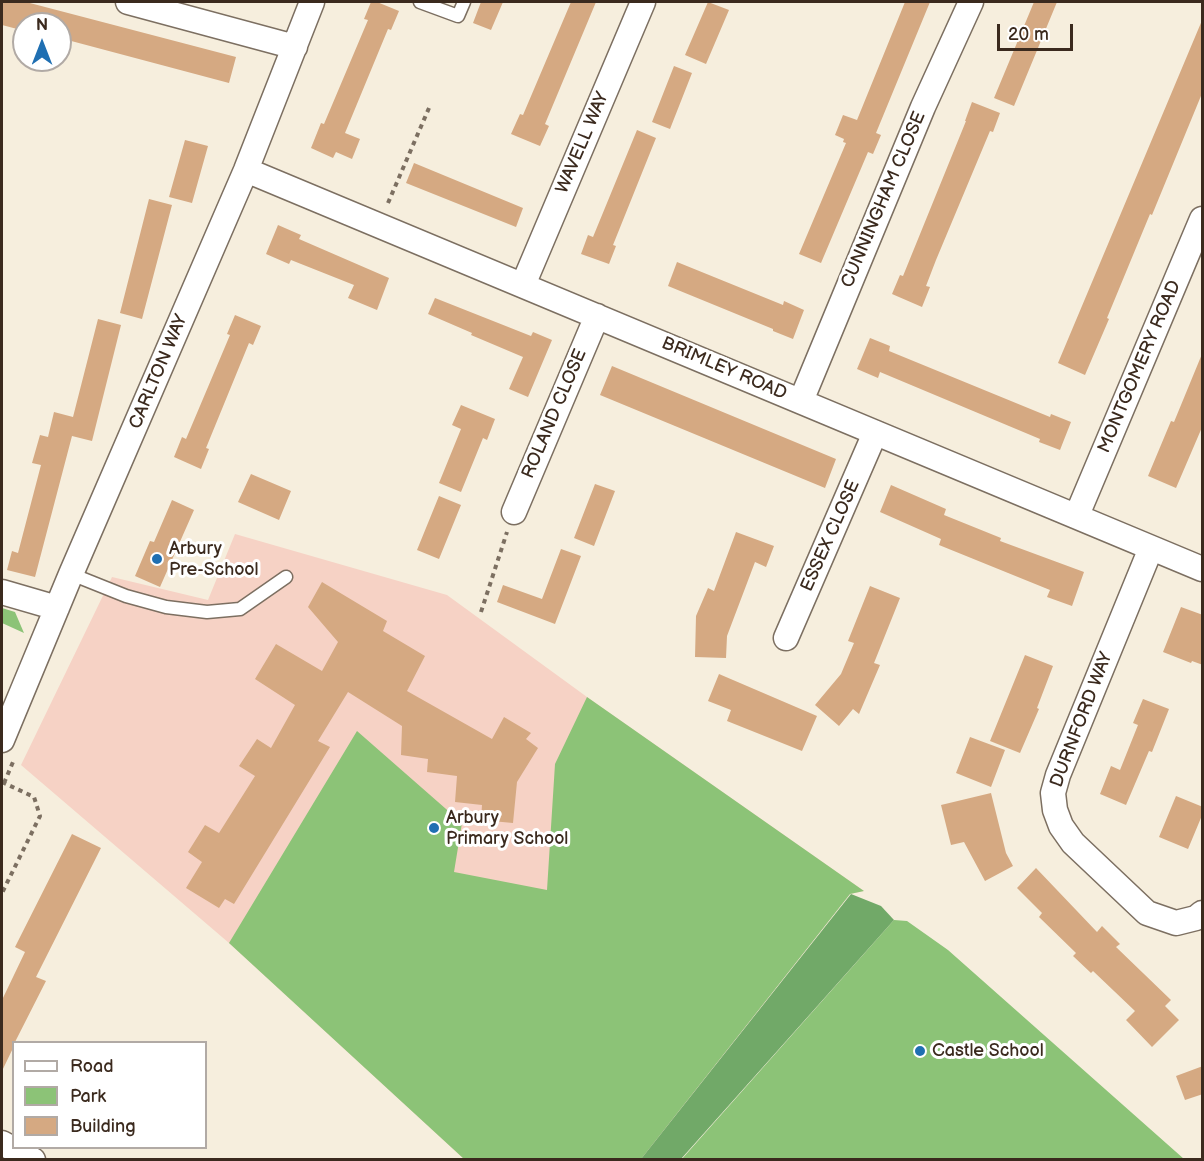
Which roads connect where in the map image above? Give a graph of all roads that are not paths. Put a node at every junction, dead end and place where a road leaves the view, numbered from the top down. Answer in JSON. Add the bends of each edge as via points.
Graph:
{"nodes":[{"id":1,"x":128,"y":2,"type":"edge"},
{"id":2,"x":312,"y":2,"type":"edge"},
{"id":3,"x":420,"y":2,"type":"edge"},
{"id":4,"x":464,"y":2,"type":"edge"},
{"id":5,"x":643,"y":2,"type":"edge"},
{"id":6,"x":971,"y":2,"type":"edge"},
{"id":7,"x":295,"y":47,"type":"junction"},
{"id":8,"x":246,"y":170,"type":"junction"},
{"id":9,"x":1203,"y":219,"type":"edge"},
{"id":10,"x":523,"y":285,"type":"junction"},
{"id":11,"x":597,"y":316,"type":"junction"},
{"id":12,"x":801,"y":401,"type":"junction"},
{"id":13,"x":875,"y":433,"type":"junction"},
{"id":14,"x":513,"y":512,"type":"road end"},
{"id":15,"x":1077,"y":515,"type":"junction"},
{"id":16,"x":1151,"y":548,"type":"junction"},
{"id":17,"x":1203,"y":569,"type":"edge"},
{"id":18,"x":71,"y":574,"type":"junction"},
{"id":19,"x":286,"y":577,"type":"dead end"},
{"id":20,"x":2,"y":592,"type":"edge"},
{"id":21,"x":57,"y":608,"type":"junction"},
{"id":22,"x":786,"y":638,"type":"dead end"},
{"id":23,"x":2,"y":740,"type":"edge"},
{"id":24,"x":1203,"y":914,"type":"edge"},
{"id":25,"x":13,"y":1149,"type":"edge"},
{"id":26,"x":33,"y":1160,"type":"edge"}],
"edges":[{"from":1,"to":7,"type":"street"},
{"from":2,"to":7,"type":"street","name":"CARLTON WAY"},
{"from":3,"to":4,"type":"lane","via":[[458,16]]},
{"from":5,"to":10,"type":"street","name":"WAVELL WAY"},
{"from":6,"to":12,"type":"street","name":"CUNNINGHAM CLOSE","via":[[923,107]]},
{"from":7,"to":8,"type":"street","name":"CARLTON WAY"},
{"from":8,"to":10,"type":"street","name":"BRIMLEY ROAD"},
{"from":8,"to":18,"type":"street","name":"CARLTON WAY"},
{"from":9,"to":15,"type":"street","name":"MONTGOMERY ROAD"},
{"from":10,"to":11,"type":"street","name":"BRIMLEY ROAD"},
{"from":11,"to":12,"type":"street","name":"BRIMLEY ROAD"},
{"from":11,"to":14,"type":"street","name":"ROLAND CLOSE"},
{"from":12,"to":13,"type":"street","name":"BRIMLEY ROAD"},
{"from":13,"to":15,"type":"street","name":"BRIMLEY ROAD"},
{"from":13,"to":22,"type":"street","name":"ESSEX CLOSE"},
{"from":15,"to":16,"type":"street","name":"BRIMLEY ROAD"},
{"from":16,"to":17,"type":"street","name":"BRIMLEY ROAD"},
{"from":16,"to":24,"type":"street","name":"DURNFORD WAY","via":[[1058,775],[1053,793],[1055,810],[1073,843],[1147,913],[1176,922]]},
{"from":18,"to":19,"type":"lane","via":[[126,596],[166,607],[207,612],[240,609]]},
{"from":18,"to":21,"type":"street","name":"CARLTON WAY"},
{"from":20,"to":21,"type":"street"},
{"from":21,"to":23,"type":"street","name":"CARLTON WAY"},
{"from":25,"to":26,"type":"street"}]}
